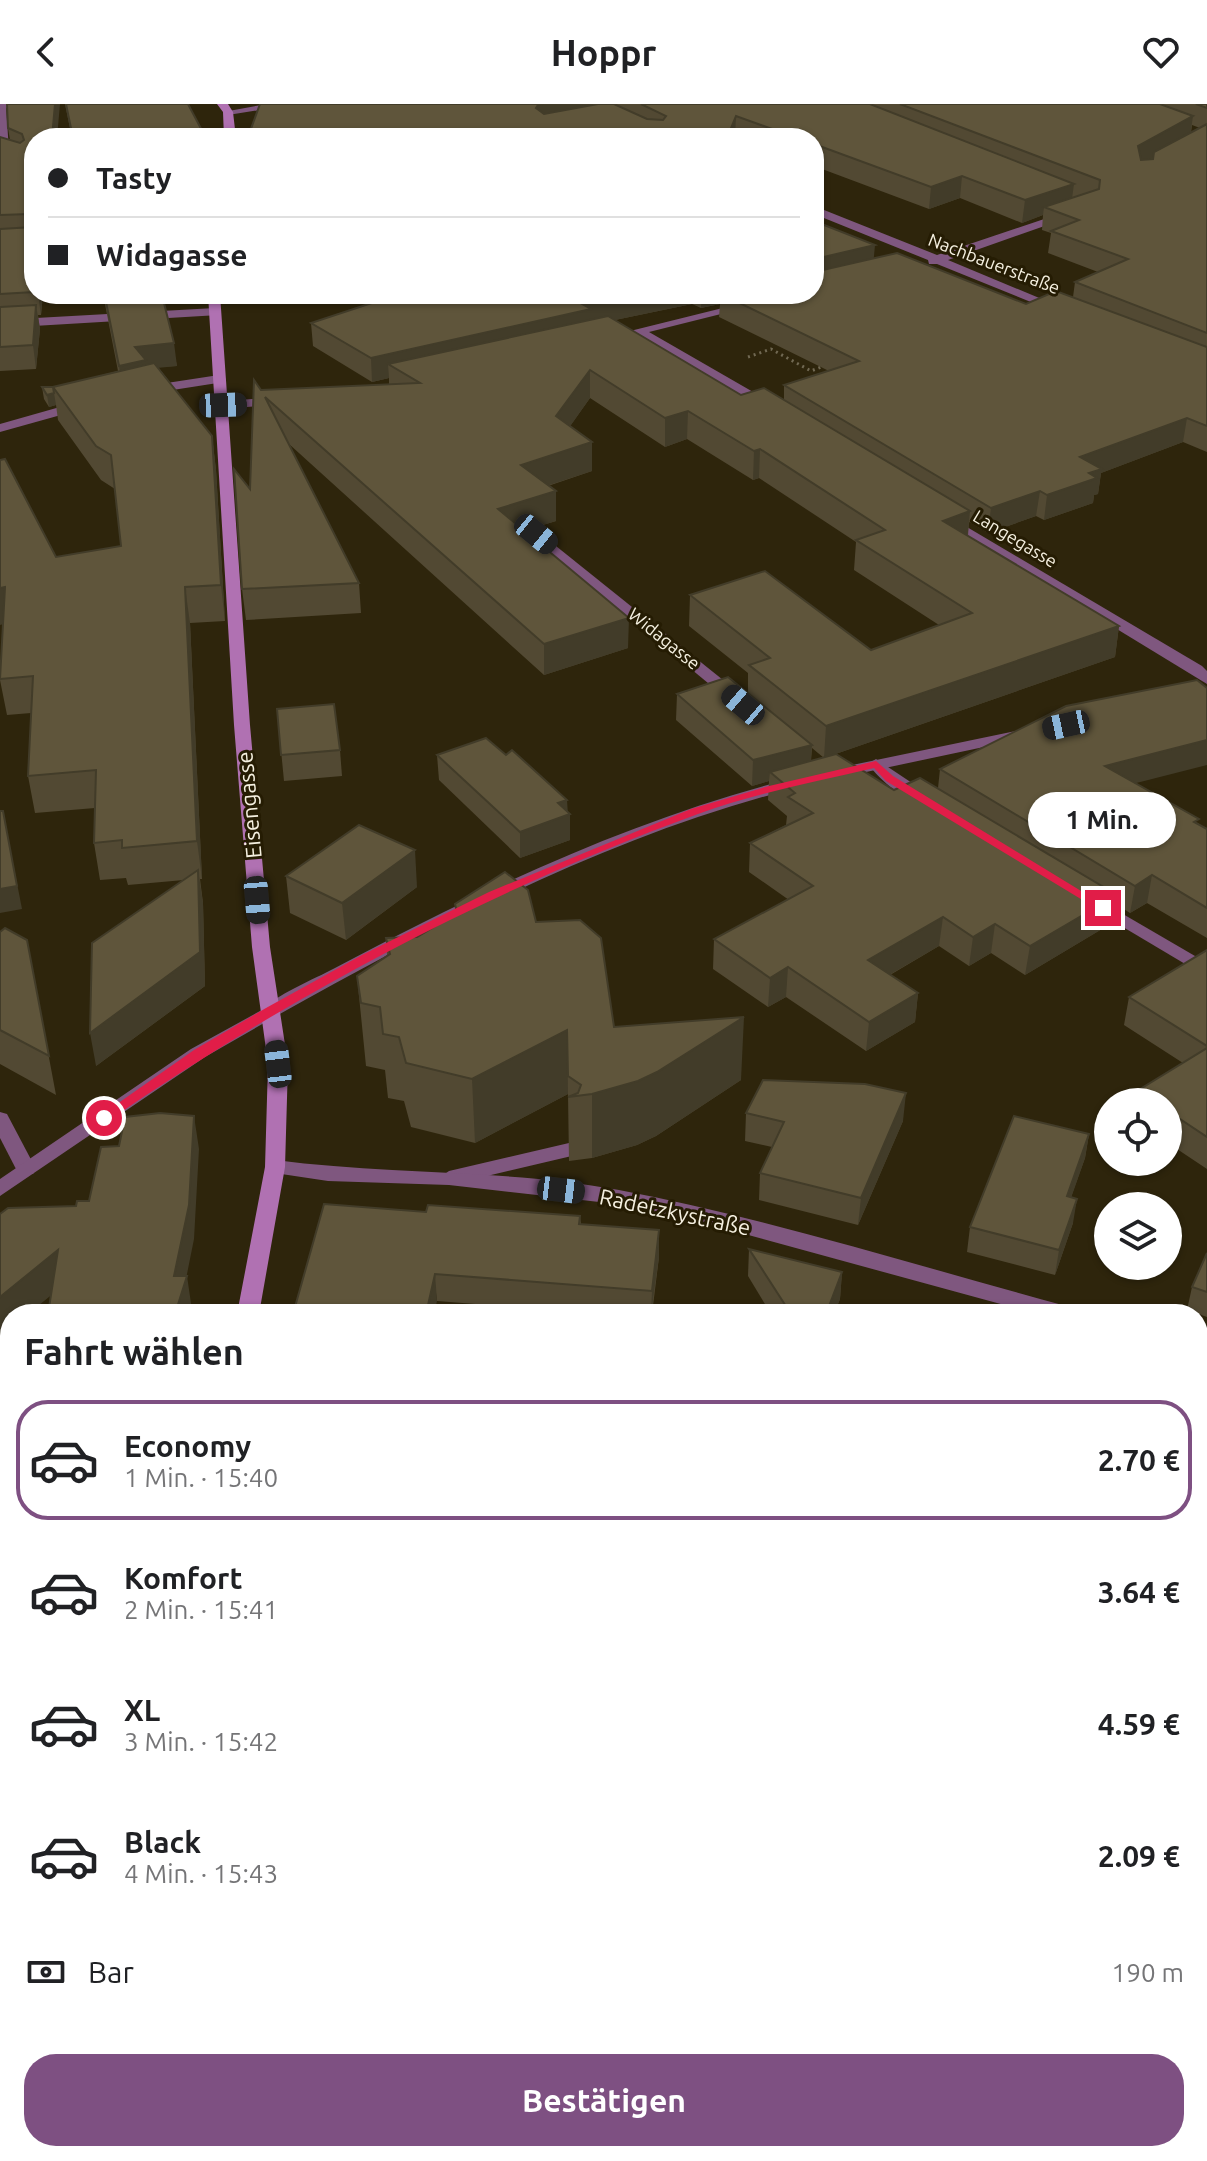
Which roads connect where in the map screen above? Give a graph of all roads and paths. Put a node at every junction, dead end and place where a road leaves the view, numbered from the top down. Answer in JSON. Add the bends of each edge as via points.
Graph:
{"nodes":[{"id":1,"x":20,"y":104,"type":"edge"},
{"id":2,"x":293,"y":104,"type":"edge"},
{"id":3,"x":0,"y":106,"type":"edge"},
{"id":4,"x":225,"y":108,"type":"edge"},
{"id":5,"x":228,"y":128,"type":"edge"},
{"id":6,"x":20,"y":160,"type":"edge"},
{"id":7,"x":1085,"y":208,"type":"edge"},
{"id":8,"x":824,"y":214,"type":"edge"},
{"id":9,"x":934,"y":260,"type":"junction"},
{"id":10,"x":919,"y":264,"type":"edge"},
{"id":11,"x":215,"y":304,"type":"edge"},
{"id":12,"x":753,"y":304,"type":"edge"},
{"id":13,"x":215,"y":312,"type":"junction"},
{"id":14,"x":1078,"y":316,"type":"edge"},
{"id":15,"x":0,"y":324,"type":"edge"},
{"id":16,"x":639,"y":331,"type":"junction"},
{"id":17,"x":612,"y":337,"type":"edge"},
{"id":18,"x":835,"y":362,"type":"edge"},
{"id":19,"x":708,"y":372,"type":"junction"},
{"id":20,"x":219,"y":379,"type":"junction"},
{"id":21,"x":137,"y":392,"type":"edge"},
{"id":22,"x":299,"y":398,"type":"edge"},
{"id":23,"x":97,"y":401,"type":"edge"},
{"id":24,"x":223,"y":405,"type":"junction"},
{"id":25,"x":786,"y":418,"type":"edge"},
{"id":26,"x":0,"y":428,"type":"edge"},
{"id":27,"x":933,"y":511,"type":"edge"},
{"id":28,"x":536,"y":534,"type":"dead end"},
{"id":29,"x":1207,"y":679,"type":"edge"},
{"id":30,"x":749,"y":710,"type":"edge"},
{"id":31,"x":1038,"y":731,"type":"edge"},
{"id":32,"x":876,"y":764,"type":"junction"},
{"id":33,"x":943,"y":811,"type":"edge"},
{"id":34,"x":1076,"y":891,"type":"edge"},
{"id":35,"x":1207,"y":971,"type":"edge"},
{"id":36,"x":271,"y":1011,"type":"junction"},
{"id":37,"x":0,"y":1119,"type":"edge"},
{"id":38,"x":569,"y":1150,"type":"edge"},
{"id":39,"x":275,"y":1167,"type":"junction"},
{"id":40,"x":26,"y":1169,"type":"junction"},
{"id":41,"x":449,"y":1178,"type":"junction"},
{"id":42,"x":0,"y":1189,"type":"edge"},
{"id":43,"x":250,"y":1304,"type":"edge"},
{"id":44,"x":1032,"y":1304,"type":"edge"}],
"edges":[{"from":1,"to":3,"type":"street"},
{"from":2,"to":4,"type":"street"},
{"from":3,"to":6,"type":"street","via":[[4,153]]},
{"from":4,"to":5,"type":"main road"},
{"from":7,"to":9,"type":"street"},
{"from":8,"to":9,"type":"street","name":"Nachbauerstraße"},
{"from":9,"to":10,"type":"street"},
{"from":9,"to":14,"type":"street","name":"Nachbauerstraße"},
{"from":11,"to":13,"type":"main road","name":"Eisengasse"},
{"from":12,"to":16,"type":"street"},
{"from":13,"to":15,"type":"street"},
{"from":13,"to":20,"type":"main road","name":"Eisengasse"},
{"from":16,"to":17,"type":"street"},
{"from":16,"to":19,"type":"street"},
{"from":18,"to":19,"type":"path","via":[[811,371],[771,349]]},
{"from":19,"to":25,"type":"street"},
{"from":20,"to":21,"type":"street"},
{"from":20,"to":24,"type":"main road","name":"Eisengasse"},
{"from":22,"to":24,"type":"street"},
{"from":23,"to":26,"type":"street"},
{"from":24,"to":36,"type":"main road","name":"Eisengasse","via":[[242,725]]},
{"from":27,"to":29,"type":"street","name":"Langegasse"},
{"from":28,"to":30,"type":"street","name":"Widagasse"},
{"from":31,"to":32,"type":"street"},
{"from":32,"to":33,"type":"street"},
{"from":32,"to":36,"type":"street","via":[[824,771],[695,811],[589,854],[493,895]]},
{"from":34,"to":35,"type":"street"},
{"from":36,"to":39,"type":"main road","name":"Eisengasse","via":[[278,1064]]},
{"from":36,"to":40,"type":"street","via":[[198,1053]]},
{"from":37,"to":40,"type":"street"},
{"from":38,"to":41,"type":"street"},
{"from":39,"to":41,"type":"street","name":"Radetzkystraße"},
{"from":39,"to":43,"type":"main road","name":"Eisengasse"},
{"from":40,"to":42,"type":"street"},
{"from":41,"to":44,"type":"street","name":"Radetzkystraße","via":[[631,1200]]}]}
